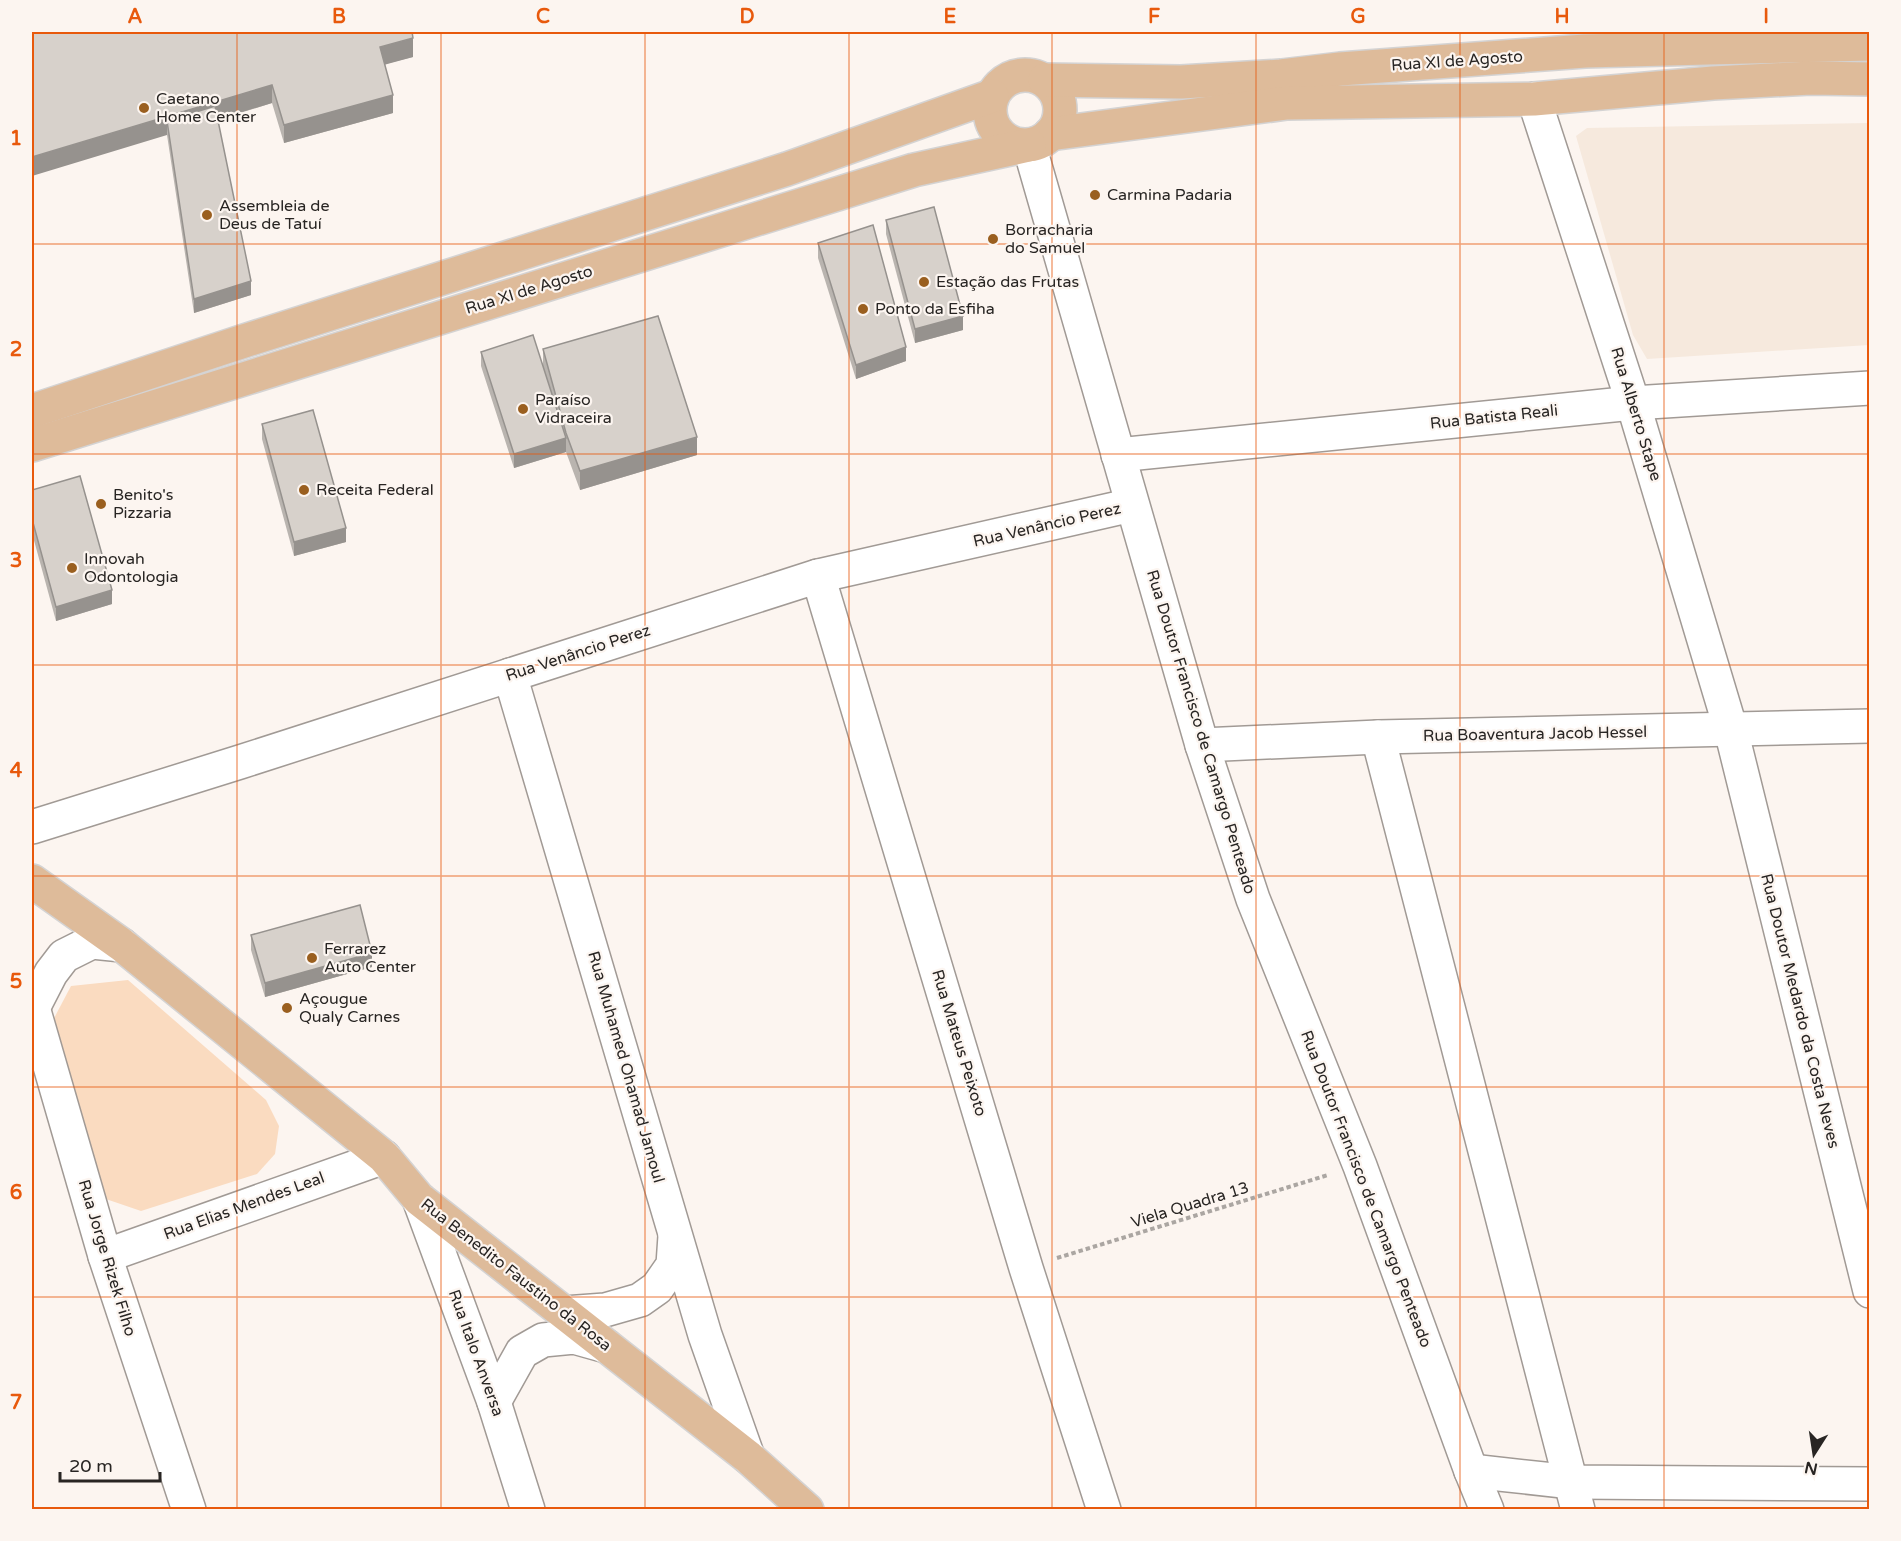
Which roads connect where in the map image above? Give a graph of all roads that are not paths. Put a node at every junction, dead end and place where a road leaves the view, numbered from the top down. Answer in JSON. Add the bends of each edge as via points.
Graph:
{"nodes":[{"id":1,"x":1584,"y":41,"type":"edge"},
{"id":2,"x":1869,"y":44,"type":"edge"},
{"id":3,"x":1869,"y":79,"type":"edge"},
{"id":4,"x":1045,"y":80,"type":"junction"},
{"id":5,"x":992,"y":96,"type":"junction"},
{"id":6,"x":1534,"y":99,"type":"junction"},
{"id":7,"x":1040,"y":140,"type":"junction"},
{"id":8,"x":1869,"y":388,"type":"edge"},
{"id":9,"x":1633,"y":403,"type":"junction"},
{"id":10,"x":32,"y":411,"type":"edge"},
{"id":11,"x":32,"y":445,"type":"edge"},
{"id":12,"x":1118,"y":455,"type":"junction"},
{"id":13,"x":1132,"y":505,"type":"junction"},
{"id":14,"x":818,"y":576,"type":"junction"},
{"id":15,"x":510,"y":675,"type":"junction"},
{"id":16,"x":1869,"y":726,"type":"edge"},
{"id":17,"x":1731,"y":730,"type":"junction"},
{"id":18,"x":1378,"y":738,"type":"junction"},
{"id":19,"x":1202,"y":745,"type":"junction"},
{"id":20,"x":32,"y":827,"type":"edge"},
{"id":21,"x":32,"y":881,"type":"edge"},
{"id":22,"x":122,"y":945,"type":"junction"},
{"id":23,"x":32,"y":1006,"type":"edge"},
{"id":24,"x":384,"y":1156,"type":"junction"},
{"id":25,"x":420,"y":1199,"type":"junction"},
{"id":26,"x":676,"y":1234,"type":"junction"},
{"id":27,"x":105,"y":1256,"type":"junction"},
{"id":28,"x":1869,"y":1291,"type":"edge"},
{"id":29,"x":564,"y":1312,"type":"junction"},
{"id":30,"x":606,"y":1346,"type":"junction"},
{"id":31,"x":494,"y":1402,"type":"junction"},
{"id":32,"x":748,"y":1457,"type":"junction"},
{"id":33,"x":1471,"y":1471,"type":"junction"},
{"id":34,"x":1869,"y":1484,"type":"edge"},
{"id":35,"x":1575,"y":1496,"type":"edge"},
{"id":36,"x":189,"y":1509,"type":"edge"},
{"id":37,"x":528,"y":1509,"type":"edge"},
{"id":38,"x":807,"y":1509,"type":"edge"},
{"id":39,"x":1104,"y":1509,"type":"edge"},
{"id":40,"x":1487,"y":1509,"type":"edge"}],
"edges":[{"from":1,"to":2,"type":"main road","name":"Rua XI de Agosto"},
{"from":1,"to":4,"type":"main road","name":"Rua XI de Agosto","via":[[1281,76],[1180,82]]},
{"from":3,"to":6,"type":"main road","name":"Rua XI de Agosto","via":[[1713,83]]},
{"from":4,"to":5,"type":"main road","via":[[1021,74],[999,85]]},
{"from":4,"to":7,"type":"main road","via":[[1059,100],[1060,112],[1058,124]]},
{"from":5,"to":7,"type":"main road","via":[[990,120],[996,131],[1016,144]]},
{"from":5,"to":10,"type":"main road","via":[[787,168]]},
{"from":6,"to":7,"type":"main road","name":"Rua XI de Agosto","via":[[1287,103]]},
{"from":6,"to":9,"type":"street","name":"Rua Alberto Stape"},
{"from":7,"to":11,"type":"main road","name":"Rua XI de Agosto","via":[[914,170]]},
{"from":7,"to":12,"type":"street","name":"Rua Doutor Francisco de Camargo Penteado"},
{"from":8,"to":9,"type":"street","name":"Rua Batista Reali"},
{"from":9,"to":12,"type":"street","name":"Rua Batista Reali"},
{"from":9,"to":17,"type":"street","name":"Rua Alberto Stape"},
{"from":12,"to":13,"type":"street","name":"Rua Doutor Francisco de Camargo Penteado"},
{"from":13,"to":14,"type":"street","name":"Rua Venâncio Perez"},
{"from":13,"to":19,"type":"street","name":"Rua Doutor Francisco de Camargo Penteado"},
{"from":14,"to":15,"type":"street","name":"Rua Venâncio Perez"},
{"from":14,"to":39,"type":"street","name":"Rua Mateus Peixoto","via":[[1026,1268]]},
{"from":15,"to":20,"type":"street","name":"Rua Venâncio Perez"},
{"from":15,"to":26,"type":"street","name":"Rua Muhamed Ohamad Jamoul"},
{"from":16,"to":17,"type":"street","name":"Rua Boaventura Jacob Hessel"},
{"from":17,"to":18,"type":"street","name":"Rua Boaventura Jacob Hessel"},
{"from":17,"to":28,"type":"street","name":"Rua Doutor Medardo da Costa Neves"},
{"from":18,"to":19,"type":"street","name":"Rua Boaventura Jacob Hessel"},
{"from":18,"to":35,"type":"street"},
{"from":19,"to":33,"type":"street","name":"Rua Doutor Francisco de Camargo Penteado","via":[[1253,899],[1360,1166]]},
{"from":21,"to":22,"type":"main road","name":"Rua Benedito Faustino da Rosa"},
{"from":22,"to":23,"type":"street","via":[[92,942],[64,956]]},
{"from":22,"to":24,"type":"main road","name":"Rua Benedito Faustino da Rosa"},
{"from":23,"to":27,"type":"street","name":"Rua Jorge Rizek Filho"},
{"from":24,"to":25,"type":"main road","name":"Rua Benedito Faustino da Rosa"},
{"from":24,"to":27,"type":"street","name":"Rua Elias Mendes Leal"},
{"from":25,"to":29,"type":"main road","name":"Rua Benedito Faustino da Rosa"},
{"from":25,"to":31,"type":"street","name":"Rua Italo Anversa"},
{"from":26,"to":29,"type":"street","via":[[673,1265],[657,1288],[640,1300],[605,1310]]},
{"from":26,"to":32,"type":"street","name":"Rua Muhamed Ohamad Jamoul","via":[[705,1335]]},
{"from":27,"to":36,"type":"street","name":"Rua Jorge Rizek Filho"},
{"from":29,"to":30,"type":"main road","name":"Rua Benedito Faustino da Rosa"},
{"from":30,"to":31,"type":"street","via":[[574,1337],[543,1340],[522,1352]]},
{"from":30,"to":32,"type":"main road","name":"Rua Benedito Faustino da Rosa"},
{"from":31,"to":37,"type":"street","name":"Rua Italo Anversa"},
{"from":32,"to":38,"type":"main road","name":"Rua Benedito Faustino da Rosa"},
{"from":33,"to":35,"type":"street"},
{"from":33,"to":40,"type":"street","name":"Rua Doutor Francisco de Camargo Penteado"},
{"from":34,"to":35,"type":"street"}]}
